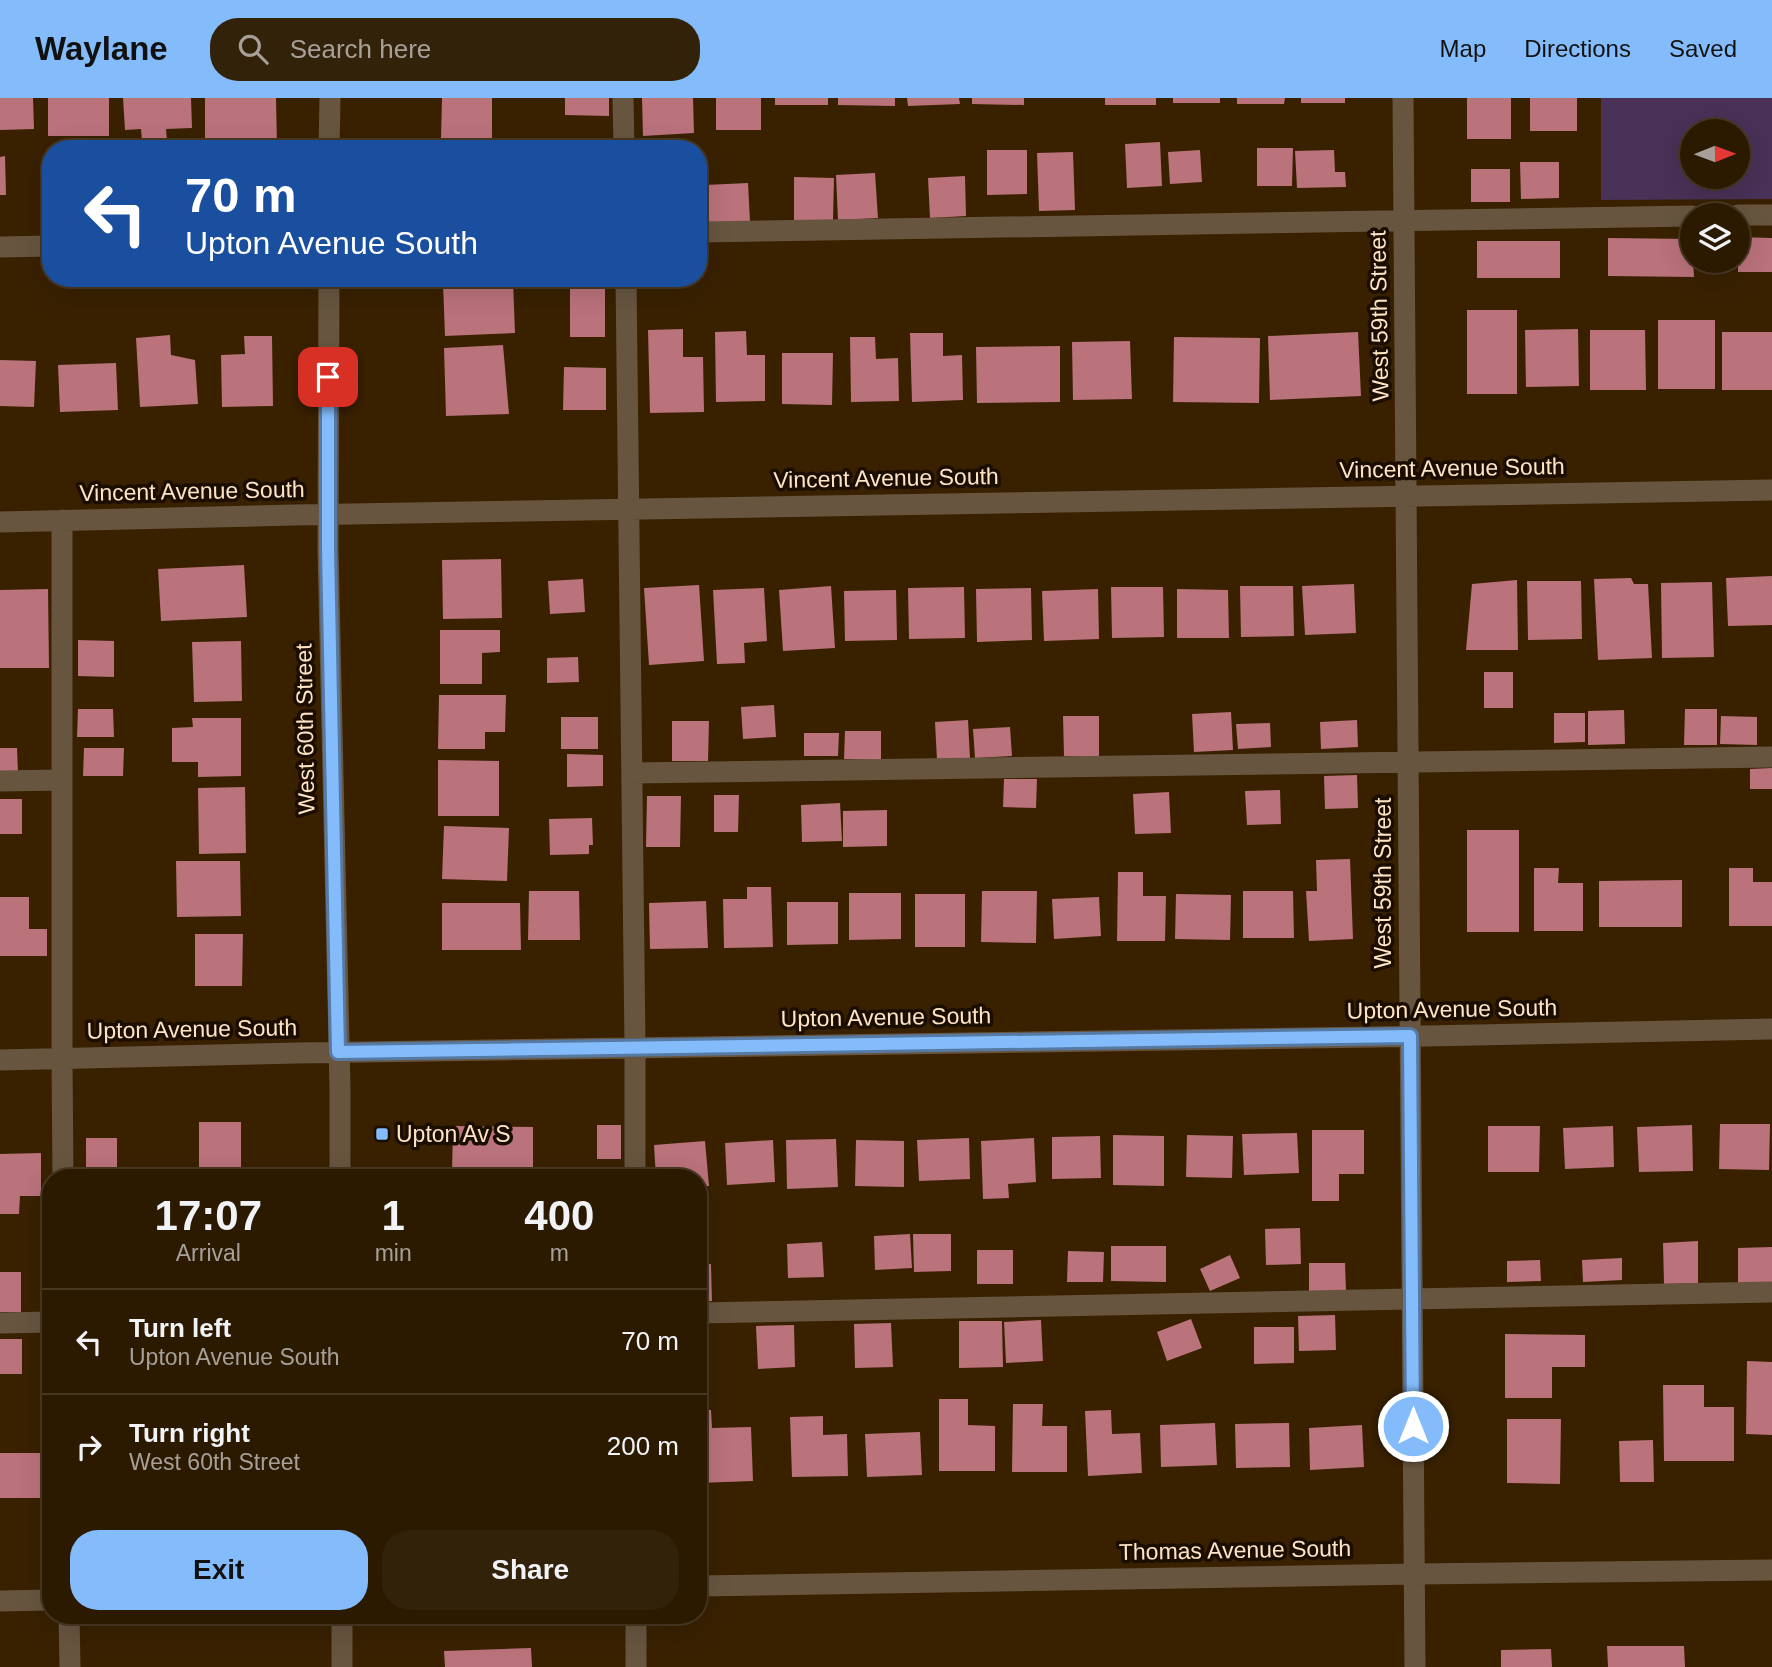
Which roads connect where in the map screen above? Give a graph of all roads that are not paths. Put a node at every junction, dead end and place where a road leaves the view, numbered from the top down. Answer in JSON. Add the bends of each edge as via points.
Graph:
{"nodes":[{"id":1,"x":330,"y":98,"type":"edge"},
{"id":2,"x":624,"y":98,"type":"edge"},
{"id":3,"x":1404,"y":98,"type":"edge"},
{"id":4,"x":329,"y":140,"type":"edge"},
{"id":5,"x":624,"y":140,"type":"edge"},
{"id":6,"x":1750,"y":215,"type":"edge"},
{"id":7,"x":1772,"y":215,"type":"edge"},
{"id":8,"x":1680,"y":216,"type":"edge"},
{"id":9,"x":1405,"y":221,"type":"junction"},
{"id":10,"x":707,"y":232,"type":"edge"},
{"id":11,"x":42,"y":246,"type":"edge"},
{"id":12,"x":0,"y":247,"type":"edge"},
{"id":13,"x":329,"y":287,"type":"edge"},
{"id":14,"x":626,"y":287,"type":"edge"},
{"id":15,"x":1772,"y":490,"type":"edge"},
{"id":16,"x":1407,"y":495,"type":"junction"},
{"id":17,"x":629,"y":509,"type":"junction"},
{"id":18,"x":328,"y":514,"type":"junction"},
{"id":19,"x":62,"y":520,"type":"junction"},
{"id":20,"x":0,"y":522,"type":"edge"},
{"id":21,"x":1772,"y":757,"type":"edge"},
{"id":22,"x":1408,"y":762,"type":"junction"},
{"id":23,"x":632,"y":773,"type":"junction"},
{"id":24,"x":62,"y":780,"type":"junction"},
{"id":25,"x":0,"y":781,"type":"edge"},
{"id":26,"x":1772,"y":1029,"type":"edge"},
{"id":27,"x":1410,"y":1036,"type":"junction"},
{"id":28,"x":635,"y":1047,"type":"junction"},
{"id":29,"x":338,"y":1052,"type":"junction"},
{"id":30,"x":62,"y":1059,"type":"junction"},
{"id":31,"x":0,"y":1060,"type":"edge"},
{"id":32,"x":63,"y":1169,"type":"edge"},
{"id":33,"x":340,"y":1169,"type":"edge"},
{"id":34,"x":635,"y":1169,"type":"edge"},
{"id":35,"x":1772,"y":1292,"type":"edge"},
{"id":36,"x":1412,"y":1299,"type":"junction"},
{"id":37,"x":707,"y":1313,"type":"edge"},
{"id":38,"x":42,"y":1322,"type":"edge"},
{"id":39,"x":0,"y":1323,"type":"edge"},
{"id":40,"x":1772,"y":1570,"type":"edge"},
{"id":41,"x":1415,"y":1574,"type":"junction"},
{"id":42,"x":707,"y":1586,"type":"edge"},
{"id":43,"x":42,"y":1600,"type":"edge"},
{"id":44,"x":0,"y":1601,"type":"edge"},
{"id":45,"x":69,"y":1624,"type":"edge"},
{"id":46,"x":342,"y":1624,"type":"edge"},
{"id":47,"x":636,"y":1624,"type":"edge"},
{"id":48,"x":70,"y":1667,"type":"edge"},
{"id":49,"x":342,"y":1667,"type":"edge"},
{"id":50,"x":636,"y":1667,"type":"edge"},
{"id":51,"x":1415,"y":1667,"type":"edge"}],
"edges":[{"from":1,"to":4,"type":"street"},
{"from":2,"to":5,"type":"street"},
{"from":3,"to":9,"type":"street","name":"West 59th Street"},
{"from":6,"to":7,"type":"street"},
{"from":8,"to":9,"type":"street"},
{"from":9,"to":10,"type":"street"},
{"from":9,"to":16,"type":"street","name":"West 59th Street"},
{"from":11,"to":12,"type":"street"},
{"from":13,"to":18,"type":"street","name":"West 60th Street"},
{"from":14,"to":17,"type":"street"},
{"from":15,"to":16,"type":"street","name":"Vincent Avenue South"},
{"from":16,"to":17,"type":"street","name":"Vincent Avenue South"},
{"from":16,"to":22,"type":"street","name":"West 59th Street"},
{"from":17,"to":18,"type":"street","name":"Vincent Avenue South"},
{"from":17,"to":23,"type":"street"},
{"from":18,"to":19,"type":"street","name":"Vincent Avenue South"},
{"from":18,"to":29,"type":"street","name":"West 60th Street"},
{"from":19,"to":20,"type":"street","name":"Vincent Avenue South"},
{"from":19,"to":24,"type":"street"},
{"from":21,"to":22,"type":"street"},
{"from":22,"to":23,"type":"street"},
{"from":22,"to":27,"type":"street","name":"West 59th Street"},
{"from":23,"to":28,"type":"street"},
{"from":24,"to":25,"type":"street"},
{"from":24,"to":30,"type":"street"},
{"from":26,"to":27,"type":"street","name":"Upton Avenue South"},
{"from":27,"to":28,"type":"street","name":"Upton Avenue South"},
{"from":27,"to":36,"type":"street","name":"West 59th Street"},
{"from":28,"to":29,"type":"street","name":"Upton Avenue South"},
{"from":28,"to":34,"type":"street"},
{"from":29,"to":30,"type":"street","name":"Upton Avenue South"},
{"from":29,"to":33,"type":"street","name":"West 60th Street"},
{"from":30,"to":31,"type":"street","name":"Upton Avenue South"},
{"from":30,"to":32,"type":"street"},
{"from":35,"to":36,"type":"street"},
{"from":36,"to":37,"type":"street"},
{"from":36,"to":41,"type":"street","name":"West 59th Street"},
{"from":38,"to":39,"type":"street"},
{"from":40,"to":41,"type":"street","name":"Thomas Avenue South"},
{"from":41,"to":42,"type":"street","name":"Thomas Avenue South"},
{"from":41,"to":51,"type":"street","name":"West 59th Street"},
{"from":43,"to":44,"type":"street"},
{"from":45,"to":48,"type":"street"},
{"from":46,"to":49,"type":"street"},
{"from":47,"to":50,"type":"street"}]}
